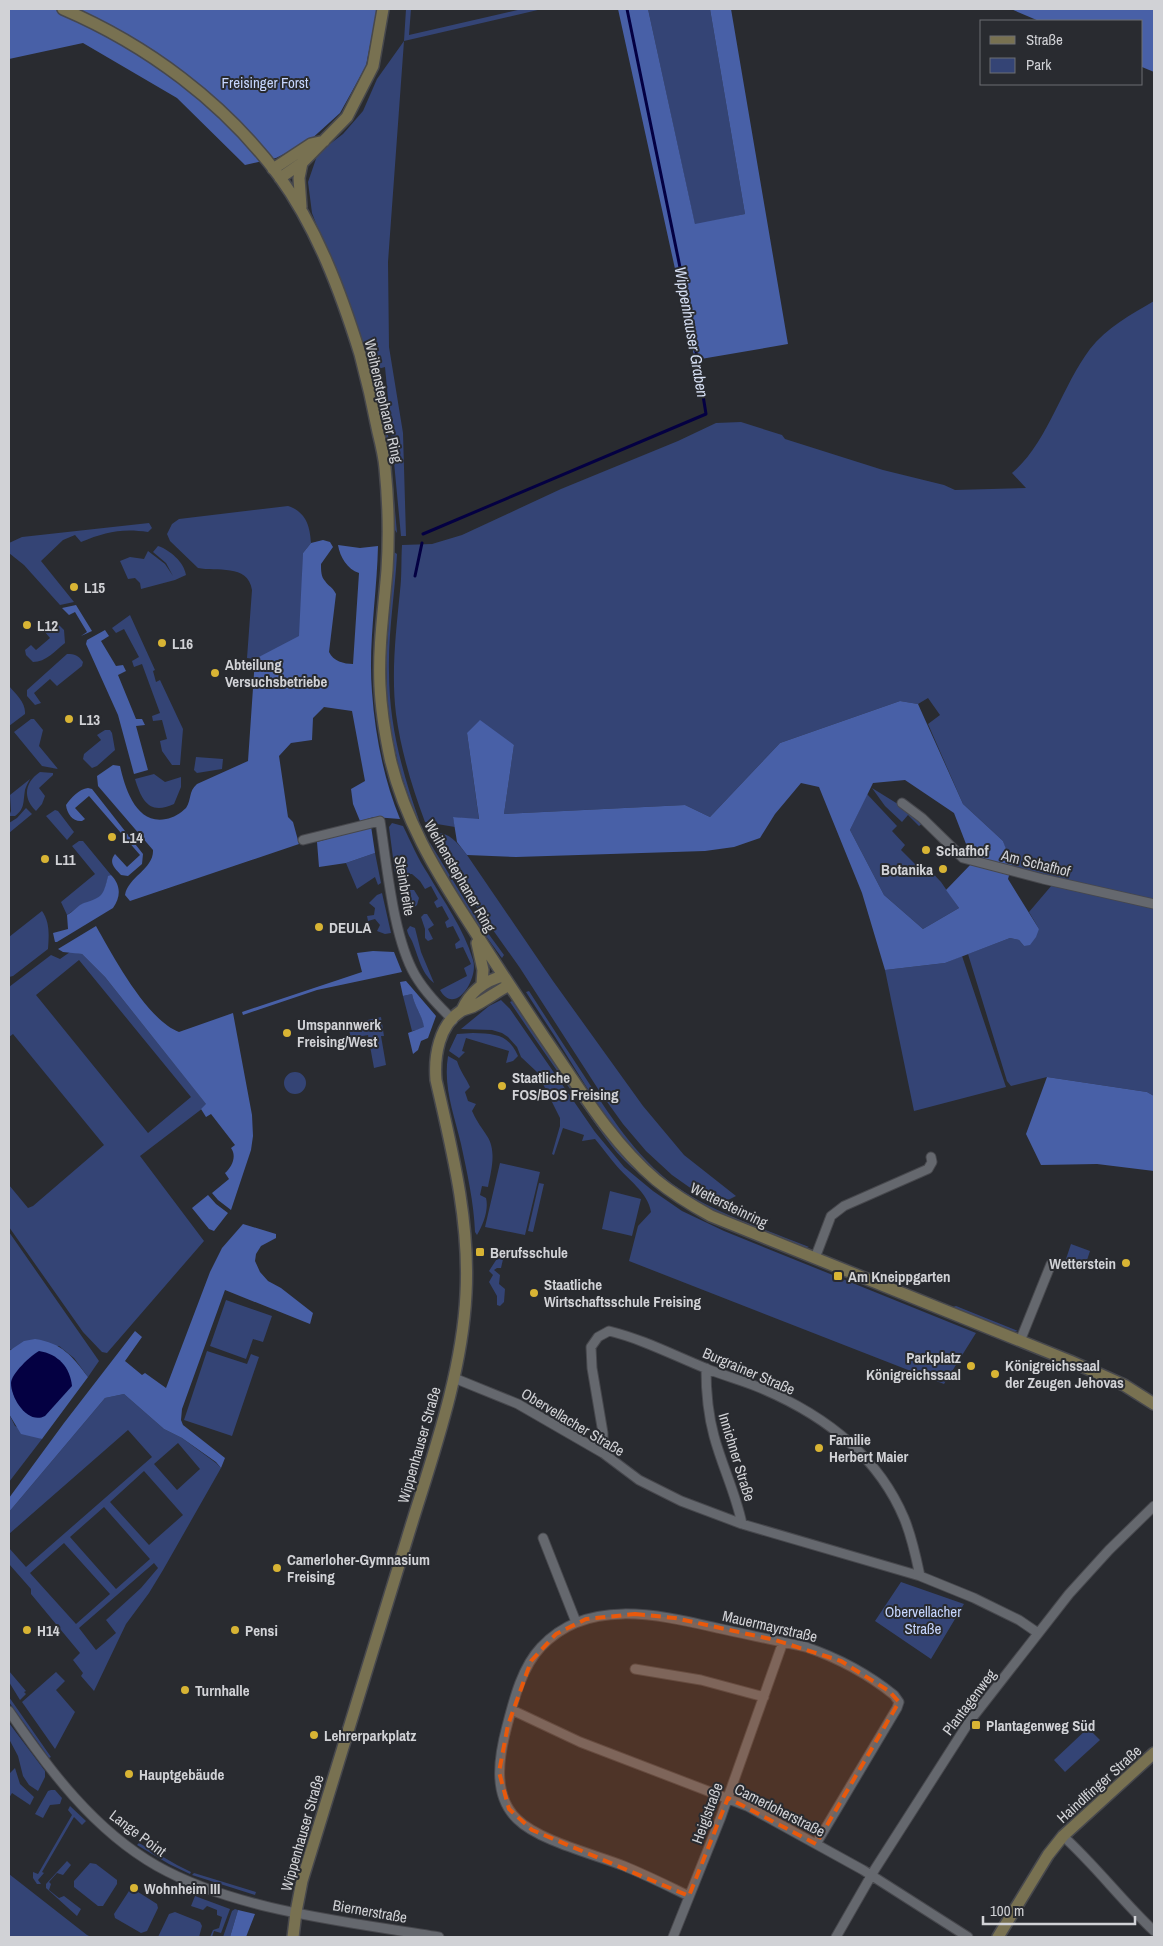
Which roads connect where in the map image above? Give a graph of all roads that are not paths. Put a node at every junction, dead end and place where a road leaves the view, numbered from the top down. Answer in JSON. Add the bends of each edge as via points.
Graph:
{"nodes":[{"id":1,"x":63,"y":9,"type":"edge"},
{"id":2,"x":383,"y":9,"type":"edge"},
{"id":3,"x":324,"y":141,"type":"junction"},
{"id":4,"x":302,"y":164,"type":"junction"},
{"id":5,"x":273,"y":169,"type":"junction"},
{"id":6,"x":280,"y":178,"type":"junction"},
{"id":7,"x":302,"y":212,"type":"junction"},
{"id":8,"x":902,"y":802,"type":"dead end"},
{"id":9,"x":303,"y":840,"type":"dead end"},
{"id":10,"x":1154,"y":904,"type":"edge"},
{"id":11,"x":470,"y":925,"type":"junction"},
{"id":12,"x":506,"y":980,"type":"junction"},
{"id":13,"x":482,"y":984,"type":"junction"},
{"id":14,"x":462,"y":1010,"type":"junction"},
{"id":15,"x":453,"y":1020,"type":"junction"},
{"id":16,"x":931,"y":1157,"type":"dead end"},
{"id":17,"x":815,"y":1258,"type":"junction"},
{"id":18,"x":1051,"y":1264,"type":"dead end"},
{"id":19,"x":1020,"y":1341,"type":"junction"},
{"id":20,"x":706,"y":1368,"type":"junction"},
{"id":21,"x":454,"y":1378,"type":"junction"},
{"id":22,"x":1154,"y":1404,"type":"edge"},
{"id":23,"x":603,"y":1453,"type":"junction"},
{"id":24,"x":1154,"y":1506,"type":"edge"},
{"id":25,"x":742,"y":1524,"type":"junction"},
{"id":26,"x":544,"y":1538,"type":"dead end"},
{"id":27,"x":920,"y":1576,"type":"junction"},
{"id":28,"x":576,"y":1622,"type":"junction"},
{"id":29,"x":1038,"y":1634,"type":"junction"},
{"id":30,"x":783,"y":1642,"type":"junction"},
{"id":31,"x":635,"y":1669,"type":"dead end"},
{"id":32,"x":764,"y":1697,"type":"junction"},
{"id":33,"x":512,"y":1710,"type":"junction"},
{"id":34,"x":9,"y":1711,"type":"edge"},
{"id":35,"x":1154,"y":1753,"type":"edge"},
{"id":36,"x":728,"y":1798,"type":"junction"},
{"id":37,"x":1063,"y":1836,"type":"junction"},
{"id":38,"x":816,"y":1844,"type":"junction"},
{"id":39,"x":871,"y":1876,"type":"junction"},
{"id":40,"x":689,"y":1896,"type":"junction"},
{"id":41,"x":296,"y":1912,"type":"junction"},
{"id":42,"x":1154,"y":1930,"type":"edge"},
{"id":43,"x":294,"y":1937,"type":"edge"},
{"id":44,"x":439,"y":1937,"type":"edge"},
{"id":45,"x":673,"y":1937,"type":"edge"},
{"id":46,"x":836,"y":1937,"type":"edge"},
{"id":47,"x":968,"y":1937,"type":"edge"},
{"id":48,"x":998,"y":1937,"type":"edge"}],
"edges":[{"from":1,"to":5,"type":"main road","name":"Weihenstephaner Ring","via":[[124,40],[183,80],[234,123]]},
{"from":2,"to":3,"type":"main road","via":[[373,66],[347,117]]},
{"from":3,"to":4,"type":"main road"},
{"from":3,"to":5,"type":"main road","via":[[311,144]]},
{"from":4,"to":6,"type":"main road"},
{"from":4,"to":7,"type":"main road","via":[[299,178]]},
{"from":5,"to":6,"type":"main road","name":"Weihenstephaner Ring"},
{"from":6,"to":7,"type":"main road","name":"Weihenstephaner Ring"},
{"from":7,"to":11,"type":"main road","name":"Weihenstephaner Ring","via":[[347,313],[368,384],[386,466],[387,566],[380,683],[392,766],[420,841]]},
{"from":8,"to":10,"type":"street","name":"Am Schafhof","via":[[963,858],[1043,880]]},
{"from":9,"to":15,"type":"street","name":"Steinbreite","via":[[380,821],[407,958],[421,984]]},
{"from":11,"to":12,"type":"main road","name":"Weihenstephaner Ring"},
{"from":11,"to":13,"type":"main road","via":[[481,957]]},
{"from":12,"to":13,"type":"main road"},
{"from":12,"to":14,"type":"main road","name":"Wippenhauser Straße","via":[[474,1007]]},
{"from":12,"to":17,"type":"main road","name":"Wettersteinring","via":[[610,1130],[656,1180],[710,1216]]},
{"from":13,"to":14,"type":"main road","via":[[467,999]]},
{"from":14,"to":15,"type":"main road","name":"Wippenhauser Straße"},
{"from":15,"to":21,"type":"main road","name":"Wippenhauser Straße","via":[[442,1036],[435,1069],[457,1176],[466,1240],[465,1310]]},
{"from":16,"to":17,"type":"street","via":[[928,1169],[844,1206],[832,1216]]},
{"from":17,"to":19,"type":"main road","name":"Wettersteinring"},
{"from":18,"to":19,"type":"street"},
{"from":19,"to":22,"type":"main road","name":"Wettersteinring","via":[[1099,1373]]},
{"from":20,"to":23,"type":"street","name":"Burgrainer Straße","via":[[623,1334],[609,1331],[598,1337],[591,1347]]},
{"from":20,"to":25,"type":"street","name":"Innichner Straße","via":[[706,1393],[714,1437]]},
{"from":20,"to":27,"type":"street","name":"Burgrainer Straße","via":[[760,1388],[800,1408],[850,1442],[867,1458],[898,1504]]},
{"from":21,"to":23,"type":"street","name":"Obervellacher Straße","via":[[518,1404]]},
{"from":21,"to":41,"type":"main road","name":"Wippenhauser Straße","via":[[308,1860]]},
{"from":23,"to":25,"type":"street","name":"Obervellacher Straße","via":[[639,1480],[681,1501]]},
{"from":24,"to":29,"type":"street","name":"Plantagenweg","via":[[1069,1594]]},
{"from":25,"to":27,"type":"street","name":"Obervellacher Straße"},
{"from":26,"to":28,"type":"street"},
{"from":27,"to":29,"type":"street","name":"Obervellacher Straße","via":[[1019,1620]]},
{"from":28,"to":30,"type":"street","name":"Mauermayrstraße","via":[[612,1614],[648,1615]]},
{"from":28,"to":33,"type":"street","name":"Mauermayrstraße","via":[[549,1639],[535,1654],[524,1673]]},
{"from":29,"to":39,"type":"street","name":"Plantagenweg","via":[[969,1722]]},
{"from":30,"to":32,"type":"street","name":"Heiglstraße"},
{"from":30,"to":38,"type":"street","name":"Mauermayrstraße","via":[[841,1661],[889,1691],[899,1702]]},
{"from":31,"to":32,"type":"street","via":[[700,1680]]},
{"from":32,"to":36,"type":"street","name":"Heiglstraße"},
{"from":33,"to":36,"type":"street","name":"Camerloherstraße","via":[[580,1742]]},
{"from":33,"to":40,"type":"street","name":"Mauermayrstraße","via":[[499,1772],[503,1799],[516,1818],[547,1838],[625,1866]]},
{"from":34,"to":41,"type":"street","name":"Lange Point","via":[[65,1787],[131,1848],[157,1866],[190,1882],[235,1898]]},
{"from":35,"to":37,"type":"main road","name":"Haindlfinger Straße"},
{"from":36,"to":38,"type":"street","name":"Camerloherstraße"},
{"from":36,"to":40,"type":"street","name":"Heiglstraße"},
{"from":37,"to":42,"type":"street"},
{"from":37,"to":48,"type":"main road","name":"Haindlfinger Straße"},
{"from":38,"to":39,"type":"street","name":"Camerloherstraße"},
{"from":39,"to":46,"type":"street","name":"Plantagenweg"},
{"from":39,"to":47,"type":"street","name":"Camerloherstraße"},
{"from":40,"to":45,"type":"street","name":"Heiglstraße"},
{"from":41,"to":43,"type":"main road","name":"Wippenhauser Straße"},
{"from":41,"to":44,"type":"street","name":"Biernerstraße"}]}
